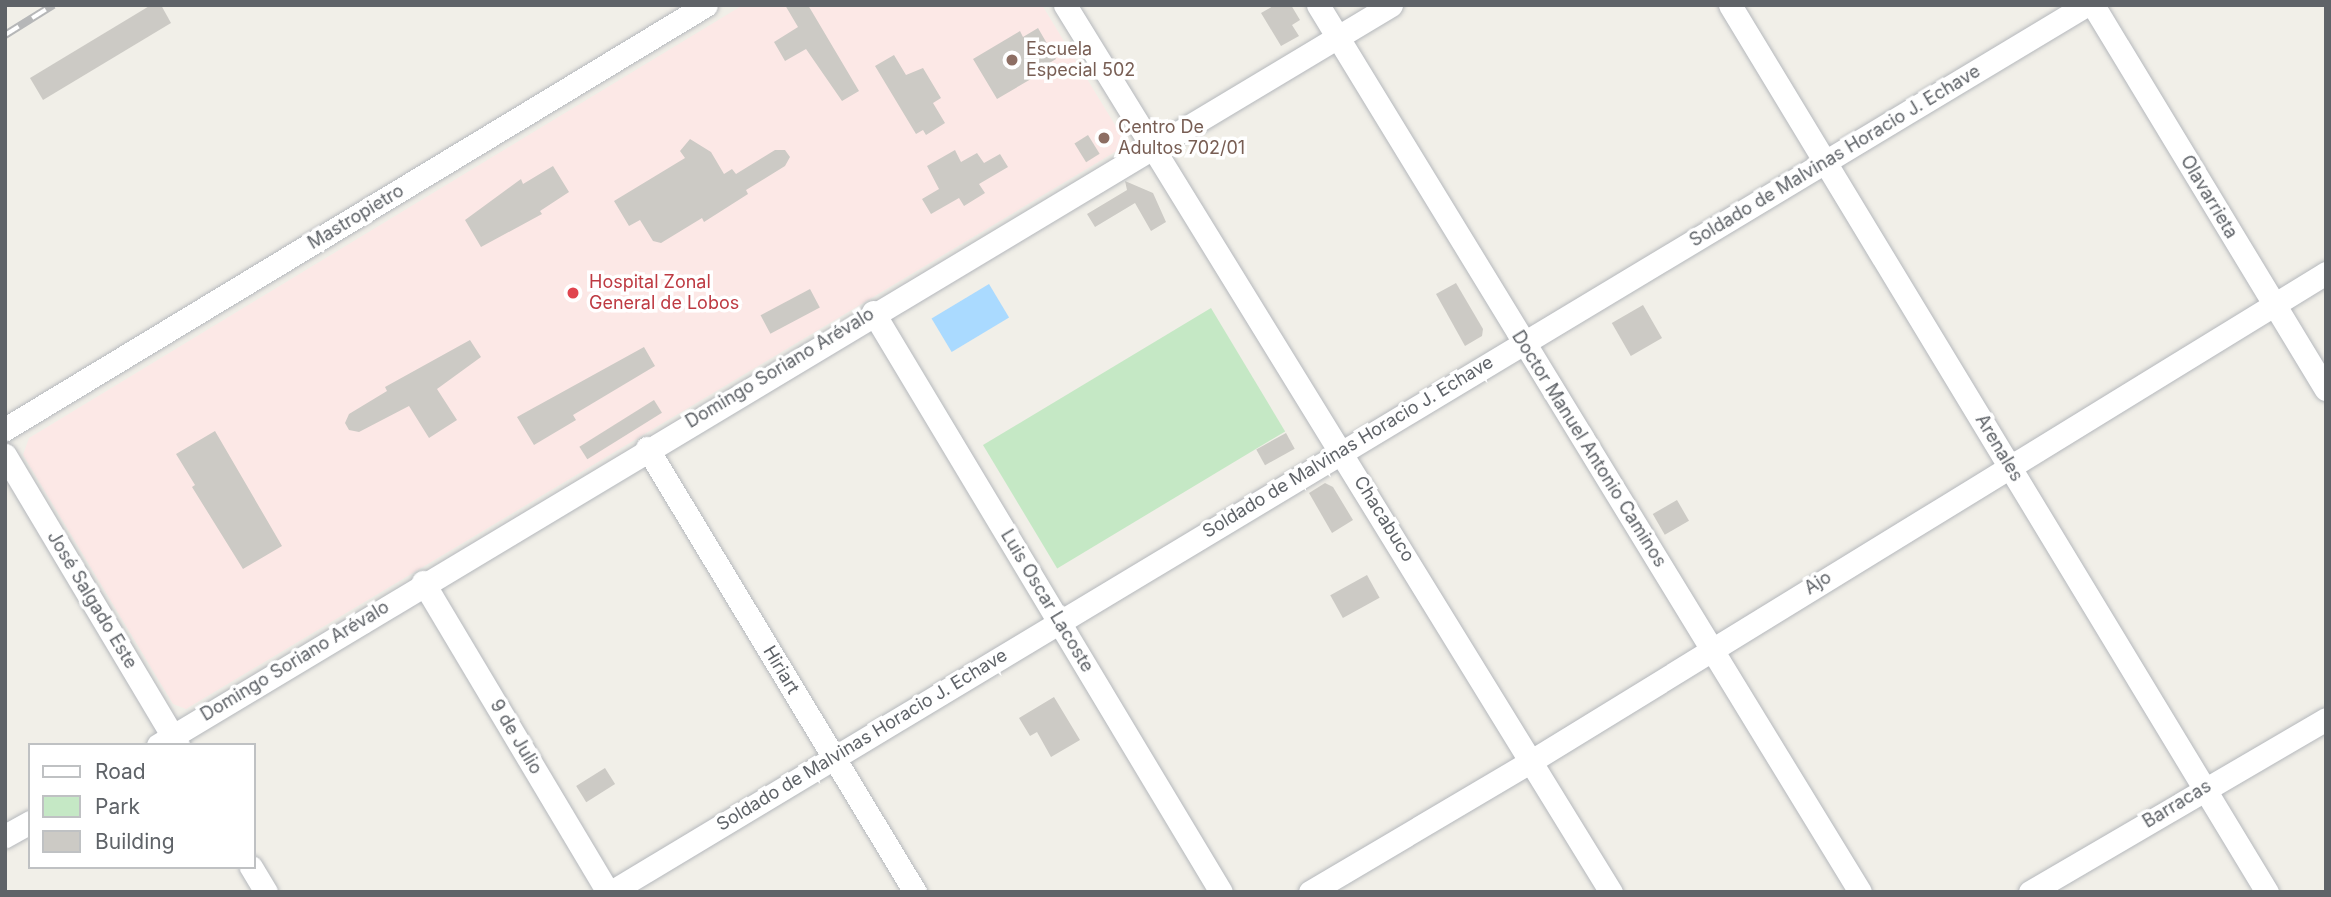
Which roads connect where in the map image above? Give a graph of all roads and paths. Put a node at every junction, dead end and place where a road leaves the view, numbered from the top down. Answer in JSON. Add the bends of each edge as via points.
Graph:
{"nodes":[{"id":1,"x":706,"y":5,"type":"edge"},
{"id":2,"x":1065,"y":5,"type":"edge"},
{"id":3,"x":1318,"y":5,"type":"edge"},
{"id":4,"x":1391,"y":5,"type":"edge"},
{"id":5,"x":1730,"y":5,"type":"edge"},
{"id":6,"x":2086,"y":5,"type":"edge"},
{"id":7,"x":2093,"y":5,"type":"edge"},
{"id":8,"x":1338,"y":37,"type":"junction"},
{"id":9,"x":1154,"y":148,"type":"junction"},
{"id":10,"x":1826,"y":162,"type":"junction"},
{"id":11,"x":2326,"y":273,"type":"edge"},
{"id":12,"x":2274,"y":304,"type":"junction"},
{"id":13,"x":873,"y":312,"type":"junction"},
{"id":14,"x":1522,"y":342,"type":"junction"},
{"id":15,"x":2326,"y":389,"type":"edge"},
{"id":16,"x":5,"y":429,"type":"edge"},
{"id":17,"x":647,"y":448,"type":"junction"},
{"id":18,"x":1342,"y":450,"type":"junction"},
{"id":19,"x":5,"y":455,"type":"edge"},
{"id":20,"x":2008,"y":464,"type":"junction"},
{"id":21,"x":423,"y":582,"type":"junction"},
{"id":22,"x":1059,"y":620,"type":"junction"},
{"id":23,"x":1713,"y":649,"type":"junction"},
{"id":24,"x":2326,"y":719,"type":"edge"},
{"id":25,"x":169,"y":742,"type":"edge"},
{"id":26,"x":834,"y":758,"type":"junction"},
{"id":27,"x":1533,"y":760,"type":"junction"},
{"id":28,"x":2206,"y":787,"type":"junction"},
{"id":29,"x":28,"y":823,"type":"edge"},
{"id":30,"x":5,"y":836,"type":"edge"},
{"id":31,"x":252,"y":869,"type":"edge"},
{"id":32,"x":266,"y":892,"type":"edge"},
{"id":33,"x":610,"y":892,"type":"edge"},
{"id":34,"x":915,"y":892,"type":"edge"},
{"id":35,"x":1221,"y":892,"type":"edge"},
{"id":36,"x":1310,"y":892,"type":"edge"},
{"id":37,"x":1611,"y":892,"type":"edge"},
{"id":38,"x":1860,"y":892,"type":"edge"},
{"id":39,"x":2030,"y":892,"type":"edge"},
{"id":40,"x":2267,"y":892,"type":"edge"}],
"edges":[{"from":1,"to":16,"type":"street","name":"Mastropietro"},
{"from":2,"to":9,"type":"street","name":"Chacabuco"},
{"from":3,"to":8,"type":"street","name":"Doctor Manuel Antonio Caminos"},
{"from":4,"to":8,"type":"street","name":"Domingo Soriano Arévalo"},
{"from":5,"to":10,"type":"street","name":"Arenales"},
{"from":6,"to":10,"type":"street","name":"Soldado de Malvinas Horacio J. Echave"},
{"from":7,"to":12,"type":"street","name":"Olavarrieta"},
{"from":8,"to":9,"type":"street","name":"Domingo Soriano Arévalo"},
{"from":8,"to":14,"type":"street","name":"Doctor Manuel Antonio Caminos"},
{"from":9,"to":13,"type":"street","name":"Domingo Soriano Arévalo"},
{"from":9,"to":18,"type":"street","name":"Chacabuco"},
{"from":10,"to":14,"type":"street","name":"Soldado de Malvinas Horacio J. Echave"},
{"from":10,"to":20,"type":"street","name":"Arenales"},
{"from":11,"to":12,"type":"street","name":"Ajo"},
{"from":12,"to":15,"type":"street","name":"Olavarrieta"},
{"from":12,"to":20,"type":"street","name":"Ajo"},
{"from":13,"to":17,"type":"street","name":"Domingo Soriano Arévalo"},
{"from":13,"to":22,"type":"street","name":"Luis Oscar Lacoste"},
{"from":14,"to":18,"type":"street","name":"Soldado de Malvinas Horacio J. Echave"},
{"from":14,"to":23,"type":"street","name":"Doctor Manuel Antonio Caminos"},
{"from":17,"to":21,"type":"street","name":"Domingo Soriano Arévalo"},
{"from":17,"to":26,"type":"street","name":"Hiriart"},
{"from":18,"to":22,"type":"street","name":"Soldado de Malvinas Horacio J. Echave"},
{"from":18,"to":27,"type":"street","name":"Chacabuco"},
{"from":19,"to":25,"type":"street","name":"José Salgado Este"},
{"from":20,"to":23,"type":"street","name":"Ajo"},
{"from":20,"to":28,"type":"street","name":"Arenales"},
{"from":21,"to":25,"type":"street","name":"Domingo Soriano Arévalo"},
{"from":21,"to":33,"type":"street","name":"9 de Julio"},
{"from":22,"to":26,"type":"street","name":"Soldado de Malvinas Horacio J. Echave"},
{"from":22,"to":35,"type":"street","name":"Luis Oscar Lacoste"},
{"from":23,"to":27,"type":"street","name":"Ajo"},
{"from":23,"to":38,"type":"street","name":"Doctor Manuel Antonio Caminos"},
{"from":24,"to":28,"type":"street","name":"Barracas"},
{"from":26,"to":33,"type":"street","name":"Soldado de Malvinas Horacio J. Echave"},
{"from":26,"to":34,"type":"street","name":"Hiriart"},
{"from":27,"to":36,"type":"street","name":"Ajo"},
{"from":27,"to":37,"type":"street","name":"Chacabuco"},
{"from":28,"to":39,"type":"street","name":"Barracas"},
{"from":28,"to":40,"type":"street","name":"Arenales"},
{"from":29,"to":30,"type":"street"},
{"from":31,"to":32,"type":"street"}]}
